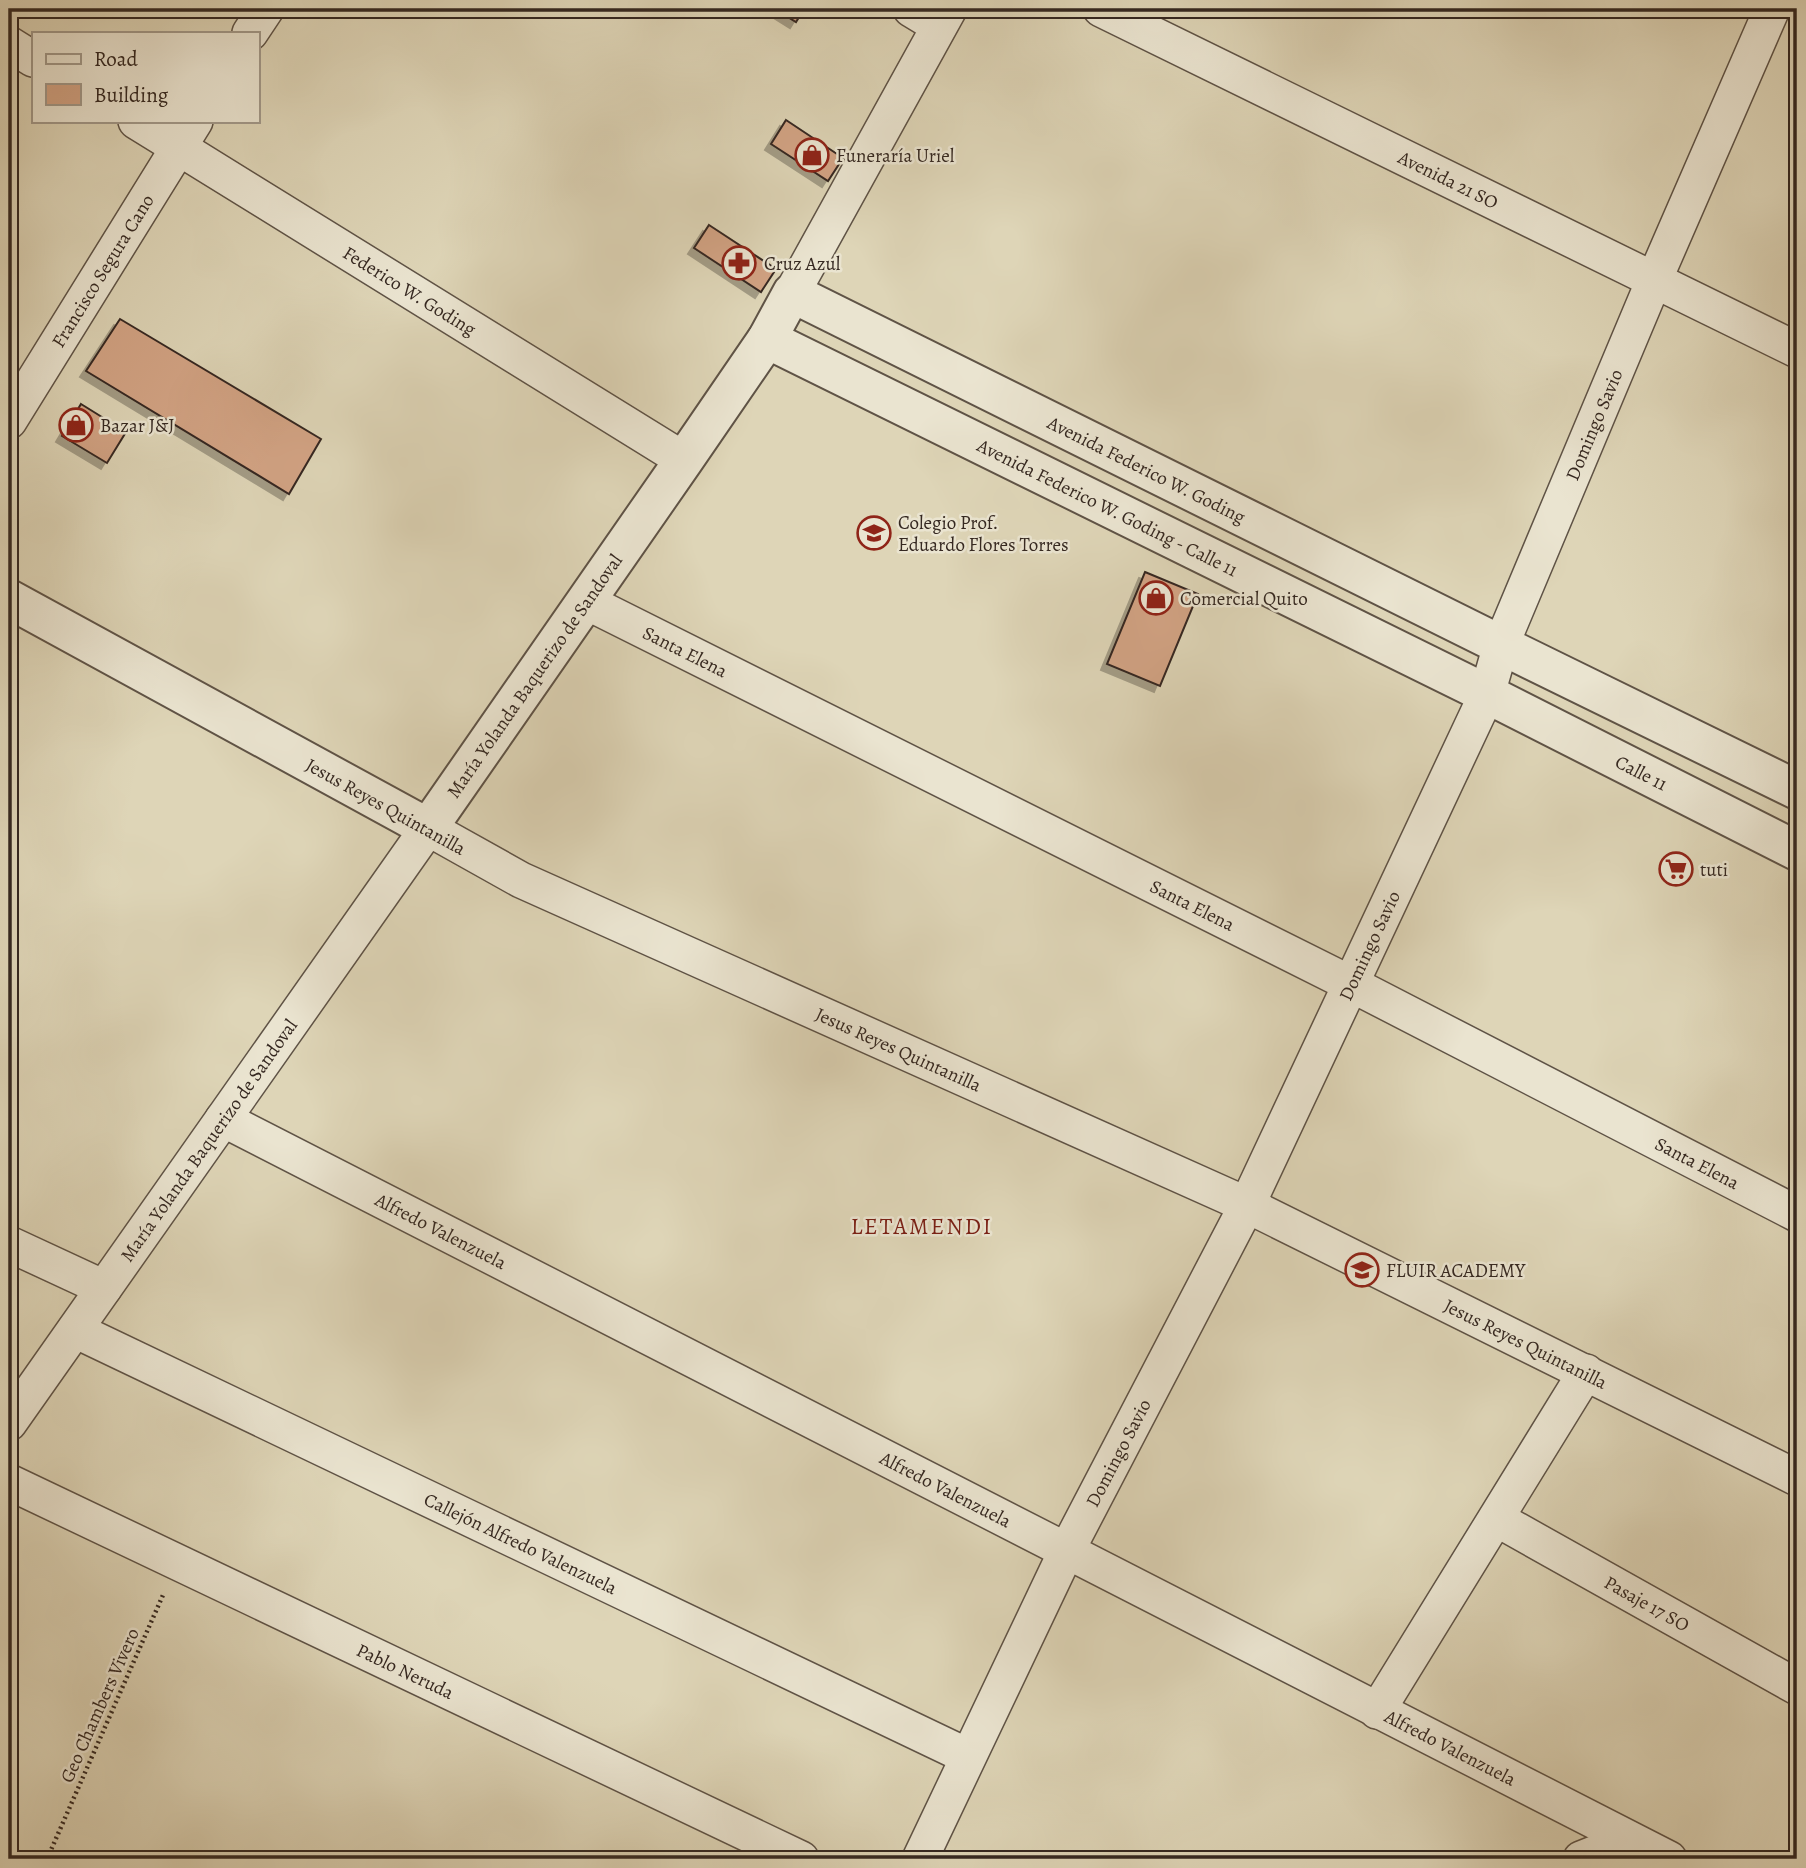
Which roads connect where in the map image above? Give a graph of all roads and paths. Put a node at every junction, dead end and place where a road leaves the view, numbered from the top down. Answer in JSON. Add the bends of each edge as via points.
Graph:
{"nodes":[{"id":1,"x":266,"y":9,"type":"edge"},
{"id":2,"x":1101,"y":9,"type":"edge"},
{"id":3,"x":1772,"y":9,"type":"edge"},
{"id":4,"x":933,"y":15,"type":"edge"},
{"id":5,"x":251,"y":32,"type":"edge"},
{"id":6,"x":9,"y":44,"type":"edge"},
{"id":7,"x":32,"y":58,"type":"edge"},
{"id":8,"x":140,"y":122,"type":"edge"},
{"id":9,"x":186,"y":134,"type":"edge"},
{"id":10,"x":1655,"y":278,"type":"junction"},
{"id":11,"x":792,"y":293,"type":"junction"},
{"id":12,"x":767,"y":339,"type":"junction"},
{"id":13,"x":1797,"y":350,"type":"edge"},
{"id":14,"x":9,"y":421,"type":"edge"},
{"id":15,"x":684,"y":460,"type":"junction"},
{"id":16,"x":9,"y":599,"type":"edge"},
{"id":17,"x":587,"y":602,"type":"junction"},
{"id":18,"x":1501,"y":645,"type":"junction"},
{"id":19,"x":1487,"y":694,"type":"junction"},
{"id":20,"x":1797,"y":790,"type":"edge"},
{"id":21,"x":428,"y":828,"type":"junction"},
{"id":22,"x":1797,"y":851,"type":"edge"},
{"id":23,"x":1351,"y":984,"type":"junction"},
{"id":24,"x":223,"y":1119,"type":"junction"},
{"id":25,"x":1247,"y":1205,"type":"junction"},
{"id":26,"x":1797,"y":1214,"type":"edge"},
{"id":27,"x":9,"y":1244,"type":"edge"},
{"id":28,"x":104,"y":1287,"type":"junction"},
{"id":29,"x":75,"y":1330,"type":"junction"},
{"id":30,"x":1586,"y":1372,"type":"junction"},
{"id":31,"x":9,"y":1423,"type":"edge"},
{"id":32,"x":1797,"y":1478,"type":"edge"},
{"id":33,"x":9,"y":1482,"type":"edge"},
{"id":34,"x":1497,"y":1518,"type":"junction"},
{"id":35,"x":1066,"y":1552,"type":"junction"},
{"id":36,"x":178,"y":1562,"type":"junction"},
{"id":37,"x":1797,"y":1687,"type":"edge"},
{"id":38,"x":1377,"y":1711,"type":"junction"},
{"id":39,"x":967,"y":1756,"type":"junction"},
{"id":40,"x":1629,"y":1840,"type":"junction"},
{"id":41,"x":47,"y":1859,"type":"edge"},
{"id":42,"x":801,"y":1859,"type":"edge"},
{"id":43,"x":920,"y":1859,"type":"edge"},
{"id":44,"x":1581,"y":1859,"type":"edge"},
{"id":45,"x":1669,"y":1859,"type":"edge"}],
"edges":[{"from":1,"to":5,"type":"street"},
{"from":2,"to":10,"type":"street","name":"Avenida 21 SO"},
{"from":3,"to":10,"type":"street","name":"Domingo Savio"},
{"from":4,"to":11,"type":"street","name":"María Yolanda Baquerizo de Sandoval"},
{"from":6,"to":7,"type":"street"},
{"from":8,"to":9,"type":"street","name":"Federico W. Goding"},
{"from":9,"to":14,"type":"street","name":"Francisco Segura Cano"},
{"from":9,"to":15,"type":"street","name":"Federico W. Goding"},
{"from":10,"to":13,"type":"street","name":"Avenida 21 SO"},
{"from":10,"to":18,"type":"street","name":"Domingo Savio"},
{"from":11,"to":12,"type":"street","name":"María Yolanda Baquerizo de Sandoval"},
{"from":11,"to":18,"type":"street","name":"Avenida Federico W. Goding"},
{"from":12,"to":15,"type":"street","name":"María Yolanda Baquerizo de Sandoval"},
{"from":12,"to":19,"type":"street","name":"Avenida Federico W. Goding - Calle 11"},
{"from":15,"to":17,"type":"street","name":"María Yolanda Baquerizo de Sandoval"},
{"from":16,"to":21,"type":"street","name":"Jesus Reyes Quintanilla"},
{"from":17,"to":21,"type":"street","name":"María Yolanda Baquerizo de Sandoval"},
{"from":17,"to":23,"type":"street","name":"Santa Elena"},
{"from":18,"to":19,"type":"street","name":"Domingo Savio"},
{"from":18,"to":20,"type":"street"},
{"from":19,"to":22,"type":"street","name":"Calle 11"},
{"from":19,"to":23,"type":"street","name":"Domingo Savio"},
{"from":21,"to":24,"type":"street","name":"María Yolanda Baquerizo de Sandoval"},
{"from":21,"to":25,"type":"street","name":"Jesus Reyes Quintanilla","via":[[521,880]]},
{"from":23,"to":25,"type":"street","name":"Domingo Savio"},
{"from":23,"to":26,"type":"street","name":"Santa Elena"},
{"from":24,"to":28,"type":"street","name":"María Yolanda Baquerizo de Sandoval"},
{"from":24,"to":35,"type":"street","name":"Alfredo Valenzuela"},
{"from":25,"to":30,"type":"street","name":"Jesus Reyes Quintanilla"},
{"from":25,"to":35,"type":"street","name":"Domingo Savio"},
{"from":27,"to":28,"type":"street"},
{"from":28,"to":29,"type":"street","name":"María Yolanda Baquerizo de Sandoval"},
{"from":29,"to":31,"type":"street","name":"María Yolanda Baquerizo de Sandoval"},
{"from":29,"to":39,"type":"street","name":"Callejón Alfredo Valenzuela"},
{"from":30,"to":32,"type":"street","name":"Jesus Reyes Quintanilla"},
{"from":30,"to":34,"type":"street"},
{"from":33,"to":36,"type":"street","name":"Pablo Neruda"},
{"from":34,"to":37,"type":"street","name":"Pasaje 17 SO"},
{"from":34,"to":38,"type":"street"},
{"from":35,"to":38,"type":"street","name":"Alfredo Valenzuela"},
{"from":35,"to":39,"type":"street","name":"Domingo Savio"},
{"from":36,"to":41,"type":"path","name":"Geo Chambers Vivero"},
{"from":36,"to":42,"type":"street","name":"Pablo Neruda"},
{"from":38,"to":40,"type":"street","name":"Alfredo Valenzuela"},
{"from":39,"to":43,"type":"street","name":"Domingo Savio"},
{"from":40,"to":44,"type":"street"},
{"from":40,"to":45,"type":"street","name":"Alfredo Valenzuela"}]}
